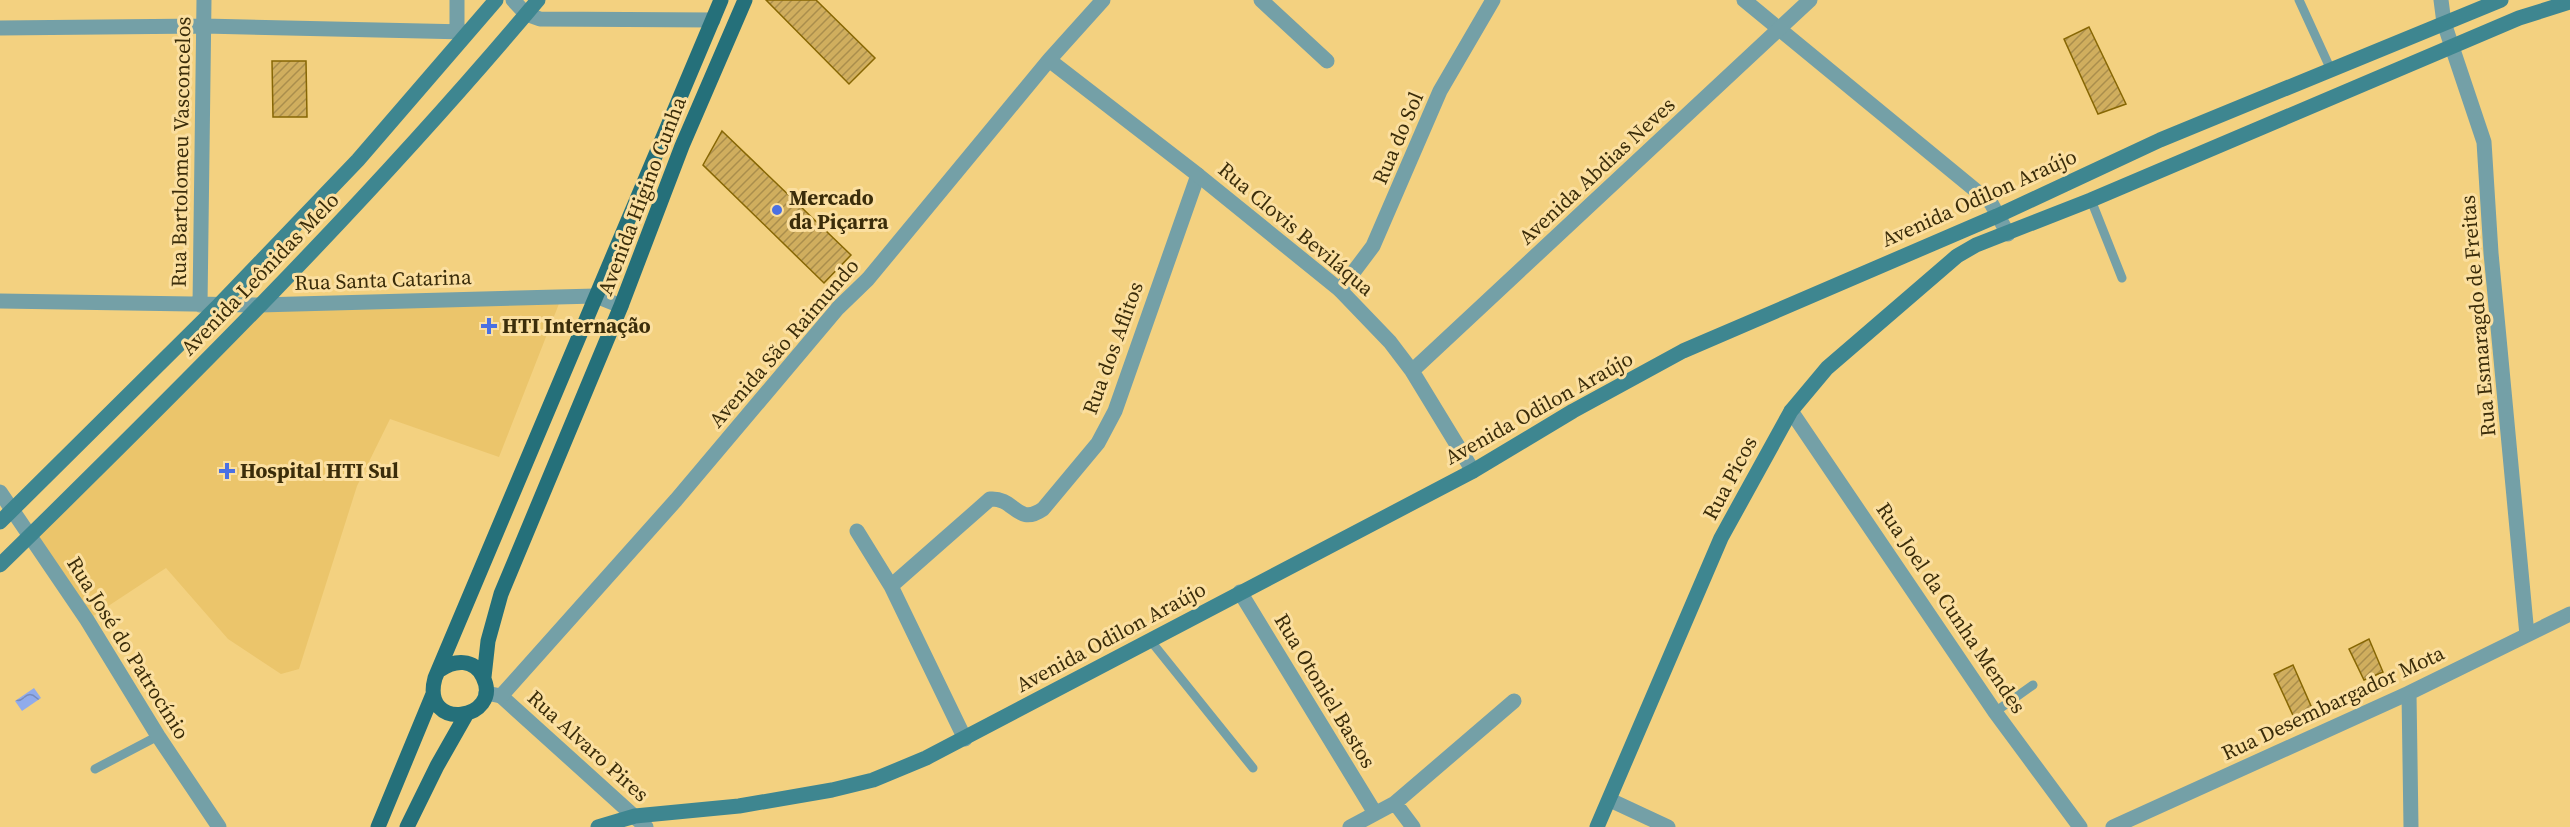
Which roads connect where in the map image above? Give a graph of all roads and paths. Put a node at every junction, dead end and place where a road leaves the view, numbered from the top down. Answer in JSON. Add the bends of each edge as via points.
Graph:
{"nodes":[{"id":1,"x":204,"y":0,"type":"edge"},
{"id":2,"x":457,"y":0,"type":"edge"},
{"id":3,"x":496,"y":0,"type":"edge"},
{"id":4,"x":513,"y":0,"type":"edge"},
{"id":5,"x":538,"y":0,"type":"edge"},
{"id":6,"x":721,"y":0,"type":"edge"},
{"id":7,"x":745,"y":0,"type":"edge"},
{"id":8,"x":1102,"y":0,"type":"edge"},
{"id":9,"x":1261,"y":0,"type":"edge"},
{"id":10,"x":1493,"y":0,"type":"edge"},
{"id":11,"x":1744,"y":0,"type":"edge"},
{"id":12,"x":1810,"y":0,"type":"edge"},
{"id":13,"x":2299,"y":0,"type":"edge"},
{"id":14,"x":2441,"y":0,"type":"edge"},
{"id":15,"x":2500,"y":0,"type":"edge"},
{"id":16,"x":2570,"y":2,"type":"edge"},
{"id":17,"x":526,"y":14,"type":"junction"},
{"id":18,"x":712,"y":20,"type":"junction"},
{"id":19,"x":2444,"y":23,"type":"junction"},
{"id":20,"x":204,"y":26,"type":"junction"},
{"id":21,"x":0,"y":28,"type":"edge"},
{"id":22,"x":1780,"y":29,"type":"junction"},
{"id":23,"x":462,"y":32,"type":"junction"},
{"id":24,"x":2453,"y":48,"type":"junction"},
{"id":25,"x":1049,"y":60,"type":"junction"},
{"id":26,"x":1327,"y":61,"type":"dead end"},
{"id":27,"x":2331,"y":70,"type":"junction"},
{"id":28,"x":1198,"y":175,"type":"junction"},
{"id":29,"x":2091,"y":200,"type":"junction"},
{"id":30,"x":1997,"y":216,"type":"junction"},
{"id":31,"x":2008,"y":234,"type":"junction"},
{"id":32,"x":2122,"y":278,"type":"dead end"},
{"id":33,"x":1340,"y":290,"type":"junction"},
{"id":34,"x":596,"y":296,"type":"junction"},
{"id":35,"x":0,"y":301,"type":"edge"},
{"id":36,"x":200,"y":305,"type":"junction"},
{"id":37,"x":219,"y":305,"type":"junction"},
{"id":38,"x":260,"y":305,"type":"junction"},
{"id":39,"x":621,"y":306,"type":"junction"},
{"id":40,"x":1412,"y":371,"type":"junction"},
{"id":41,"x":1791,"y":411,"type":"junction"},
{"id":42,"x":1473,"y":471,"type":"junction"},
{"id":43,"x":0,"y":492,"type":"edge"},
{"id":44,"x":12,"y":511,"type":"junction"},
{"id":45,"x":0,"y":522,"type":"edge"},
{"id":46,"x":857,"y":531,"type":"dead end"},
{"id":47,"x":31,"y":535,"type":"junction"},
{"id":48,"x":0,"y":565,"type":"edge"},
{"id":49,"x":891,"y":586,"type":"junction"},
{"id":50,"x":1240,"y":592,"type":"junction"},
{"id":51,"x":2570,"y":614,"type":"edge"},
{"id":52,"x":2527,"y":635,"type":"junction"},
{"id":53,"x":1150,"y":640,"type":"junction"},
{"id":54,"x":440,"y":670,"type":"junction"},
{"id":55,"x":484,"y":677,"type":"junction"},
{"id":56,"x":2033,"y":685,"type":"dead end"},
{"id":57,"x":2409,"y":693,"type":"junction"},
{"id":58,"x":433,"y":694,"type":"junction"},
{"id":59,"x":493,"y":695,"type":"junction"},
{"id":60,"x":1514,"y":701,"type":"dead end"},
{"id":61,"x":1995,"y":712,"type":"junction"},
{"id":62,"x":466,"y":714,"type":"junction"},
{"id":63,"x":158,"y":736,"type":"junction"},
{"id":64,"x":965,"y":739,"type":"junction"},
{"id":65,"x":1253,"y":768,"type":"dead end"},
{"id":66,"x":94,"y":769,"type":"dead end"},
{"id":67,"x":1610,"y":800,"type":"junction"},
{"id":68,"x":1395,"y":803,"type":"junction"},
{"id":69,"x":1375,"y":813,"type":"junction"},
{"id":70,"x":641,"y":822,"type":"edge"},
{"id":71,"x":219,"y":827,"type":"edge"},
{"id":72,"x":378,"y":827,"type":"edge"},
{"id":73,"x":407,"y":827,"type":"edge"},
{"id":74,"x":598,"y":827,"type":"edge"},
{"id":75,"x":1350,"y":827,"type":"edge"},
{"id":76,"x":1413,"y":827,"type":"edge"},
{"id":77,"x":1597,"y":827,"type":"edge"},
{"id":78,"x":1668,"y":827,"type":"edge"},
{"id":79,"x":2080,"y":827,"type":"edge"},
{"id":80,"x":2112,"y":827,"type":"edge"},
{"id":81,"x":2411,"y":827,"type":"edge"}],
"edges":[{"from":1,"to":20,"type":"street","name":"Rua Bartolomeu Vasconcelos"},
{"from":2,"to":23,"type":"street"},
{"from":3,"to":23,"type":"main road","name":"Avenida Leônidas Melo"},
{"from":4,"to":17,"type":"street"},
{"from":5,"to":17,"type":"main road","name":"Avenida Leônidas Melo"},
{"from":6,"to":18,"type":"main road","name":"Avenida Higino Cunha"},
{"from":7,"to":39,"type":"main road","name":"Avenida Higino Cunha","via":[[679,153]]},
{"from":8,"to":25,"type":"street","name":"Avenida São Raimundo"},
{"from":9,"to":26,"type":"street"},
{"from":10,"to":33,"type":"street","name":"Rua do Sol","via":[[1440,92],[1373,246]]},
{"from":11,"to":22,"type":"street"},
{"from":12,"to":22,"type":"street","name":"Avenida Abdias Neves"},
{"from":13,"to":27,"type":"lane"},
{"from":14,"to":19,"type":"street","name":"Rua Esmaragdo de Freitas"},
{"from":15,"to":19,"type":"main road","name":"Avenida Odilon Araújo"},
{"from":16,"to":24,"type":"main road","via":[[2519,18]]},
{"from":17,"to":18,"type":"street","via":[[540,19]]},
{"from":17,"to":38,"type":"main road","name":"Avenida Leônidas Melo","via":[[384,176]]},
{"from":18,"to":34,"type":"main road","name":"Avenida Higino Cunha"},
{"from":19,"to":24,"type":"street","name":"Rua Esmaragdo de Freitas"},
{"from":19,"to":27,"type":"main road","name":"Avenida Odilon Araújo"},
{"from":20,"to":21,"type":"street"},
{"from":20,"to":23,"type":"street"},
{"from":20,"to":36,"type":"street","name":"Rua Bartolomeu Vasconcelos"},
{"from":22,"to":30,"type":"street","via":[[1990,203]]},
{"from":22,"to":40,"type":"street","name":"Avenida Abdias Neves"},
{"from":23,"to":37,"type":"main road","name":"Avenida Leônidas Melo","via":[[358,159]]},
{"from":24,"to":29,"type":"main road"},
{"from":24,"to":52,"type":"street","name":"Rua Esmaragdo de Freitas","via":[[2484,142]]},
{"from":25,"to":28,"type":"street","name":"Rua Clovis Beviláqua"},
{"from":25,"to":59,"type":"street","name":"Avenida São Raimundo","via":[[868,279],[838,308],[676,500]]},
{"from":27,"to":30,"type":"main road","name":"Avenida Odilon Araújo","via":[[2151,144]]},
{"from":28,"to":33,"type":"street","name":"Rua Clovis Beviláqua"},
{"from":28,"to":49,"type":"street","name":"Rua dos Aflitos","via":[[1124,386],[1098,443],[1036,514],[1021,514],[1003,500],[990,499]]},
{"from":29,"to":31,"type":"main road"},
{"from":29,"to":32,"type":"lane"},
{"from":30,"to":31,"type":"street"},
{"from":30,"to":42,"type":"main road","name":"Avenida Odilon Araújo","via":[[1683,351]]},
{"from":31,"to":41,"type":"main road","name":"Rua Picos","via":[[1957,256],[1827,368]]},
{"from":33,"to":40,"type":"street","name":"Rua Clovis Beviláqua"},
{"from":34,"to":38,"type":"street","name":"Rua Santa Catarina"},
{"from":34,"to":39,"type":"street","name":"Rua Santa Catarina"},
{"from":34,"to":54,"type":"main road","name":"Avenida Higino Cunha"},
{"from":35,"to":36,"type":"street","name":"Rua Santa Catarina"},
{"from":36,"to":37,"type":"street","name":"Rua Santa Catarina"},
{"from":37,"to":38,"type":"street","name":"Rua Santa Catarina"},
{"from":37,"to":44,"type":"main road","name":"Avenida Leônidas Melo"},
{"from":38,"to":47,"type":"main road","name":"Avenida Leônidas Melo"},
{"from":39,"to":55,"type":"main road","name":"Avenida Higino Cunha","via":[[501,594],[488,641]]},
{"from":40,"to":42,"type":"street","name":"Rua Clovis Beviláqua"},
{"from":41,"to":61,"type":"street","name":"Rua Joel da Cunha Mendes"},
{"from":41,"to":67,"type":"main road","name":"Rua Picos","via":[[1721,538]]},
{"from":42,"to":50,"type":"main road","name":"Avenida Odilon Araújo"},
{"from":43,"to":44,"type":"street","name":"Rua José do Patrocínio"},
{"from":44,"to":45,"type":"main road","name":"Avenida Leônidas Melo"},
{"from":44,"to":47,"type":"street","name":"Rua José do Patrocínio"},
{"from":46,"to":49,"type":"street"},
{"from":47,"to":48,"type":"main road","name":"Avenida Leônidas Melo"},
{"from":47,"to":63,"type":"street","name":"Rua José do Patrocínio"},
{"from":49,"to":64,"type":"street"},
{"from":50,"to":53,"type":"main road","name":"Avenida Odilon Araújo"},
{"from":50,"to":69,"type":"street","name":"Rua Otoniel Bastos"},
{"from":51,"to":52,"type":"street","name":"Rua Desembargador Mota"},
{"from":52,"to":57,"type":"street","name":"Rua Desembargador Mota"},
{"from":53,"to":64,"type":"main road","name":"Avenida Odilon Araújo"},
{"from":53,"to":65,"type":"lane"},
{"from":54,"to":55,"type":"main road","via":[[464,662]]},
{"from":54,"to":58,"type":"main road"},
{"from":55,"to":59,"type":"main road"},
{"from":56,"to":61,"type":"lane"},
{"from":57,"to":80,"type":"street","name":"Rua Desembargador Mota"},
{"from":57,"to":81,"type":"street"},
{"from":58,"to":62,"type":"main road","via":[[442,709]]},
{"from":58,"to":72,"type":"main road"},
{"from":59,"to":62,"type":"main road"},
{"from":59,"to":70,"type":"street","name":"Rua Alvaro Pires"},
{"from":60,"to":68,"type":"street"},
{"from":61,"to":79,"type":"street","name":"Rua Joel da Cunha Mendes"},
{"from":62,"to":73,"type":"main road"},
{"from":63,"to":66,"type":"lane"},
{"from":63,"to":71,"type":"street","name":"Rua José do Patrocínio"},
{"from":64,"to":70,"type":"main road","name":"Avenida Odilon Araújo","via":[[862,782]]},
{"from":67,"to":77,"type":"main road","name":"Rua Picos"},
{"from":67,"to":78,"type":"street"},
{"from":68,"to":69,"type":"street"},
{"from":68,"to":76,"type":"street"},
{"from":69,"to":75,"type":"street"},
{"from":70,"to":74,"type":"main road","name":"Avenida Odilon Araújo"}]}
